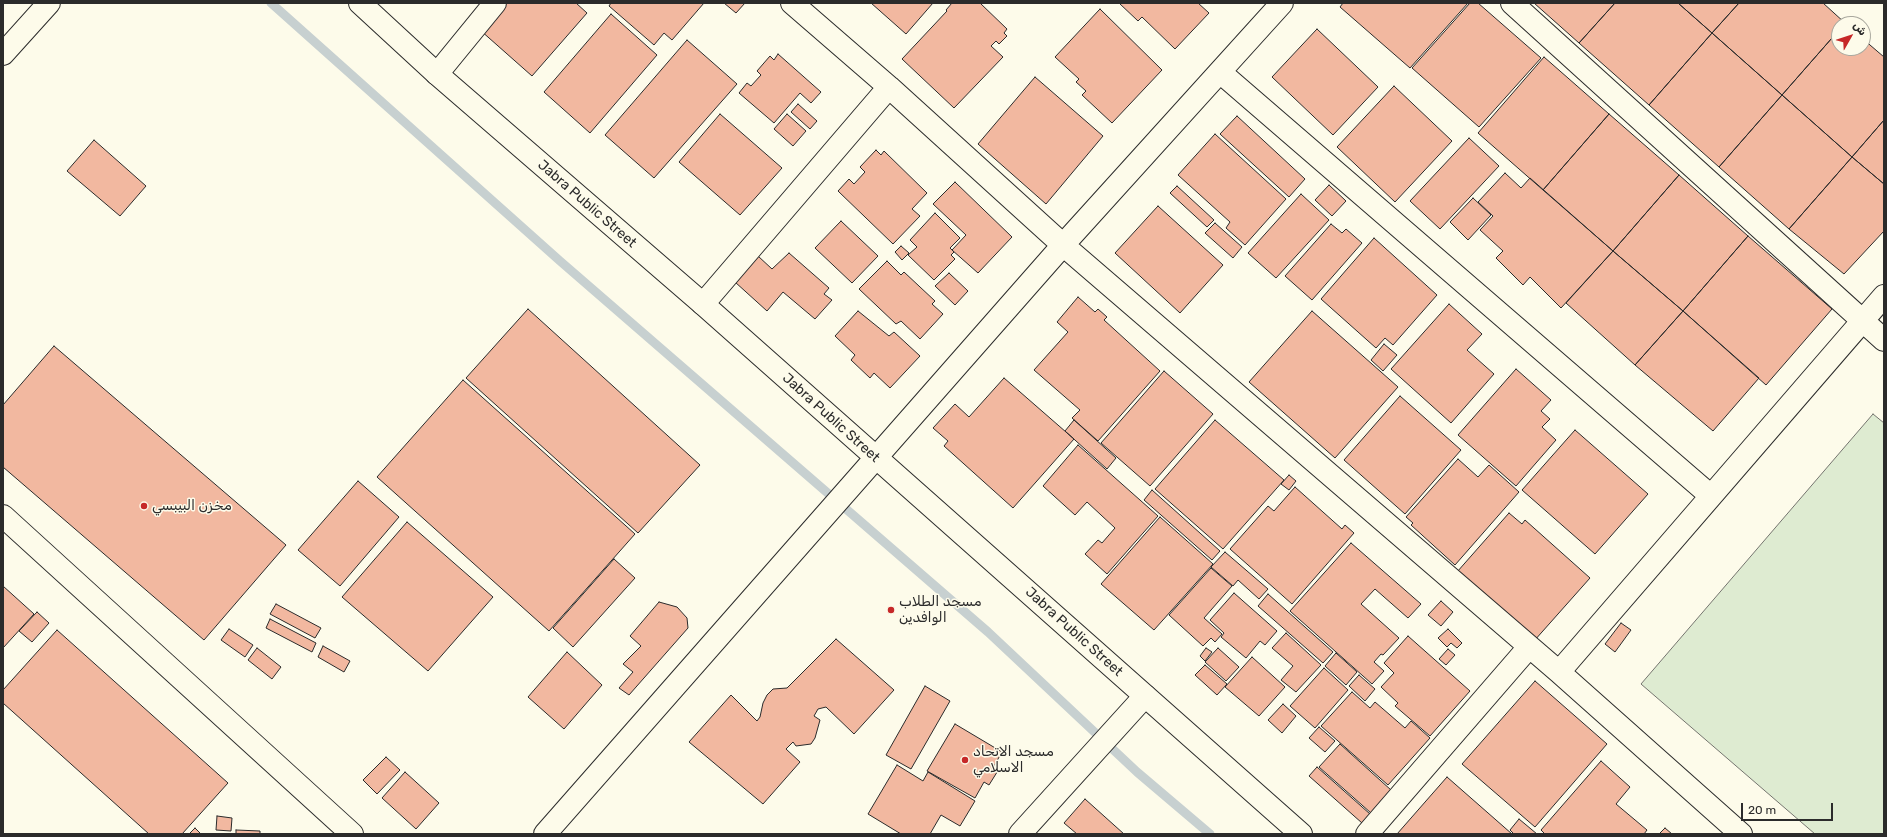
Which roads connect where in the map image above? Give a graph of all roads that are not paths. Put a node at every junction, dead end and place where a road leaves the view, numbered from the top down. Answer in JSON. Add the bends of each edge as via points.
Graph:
{"nodes":[{"id":1,"x":49,"y":3,"type":"edge"},
{"id":2,"x":360,"y":3,"type":"edge"},
{"id":3,"x":495,"y":3,"type":"edge"},
{"id":4,"x":792,"y":3,"type":"edge"},
{"id":5,"x":1282,"y":3,"type":"edge"},
{"id":6,"x":1512,"y":3,"type":"edge"},
{"id":7,"x":3,"y":54,"type":"edge"},
{"id":8,"x":1220,"y":72,"type":"junction"},
{"id":9,"x":437,"y":74,"type":"junction"},
{"id":10,"x":889,"y":87,"type":"junction"},
{"id":11,"x":1063,"y":245,"type":"junction"},
{"id":12,"x":1884,"y":296,"type":"edge"},
{"id":13,"x":703,"y":304,"type":"junction"},
{"id":14,"x":1862,"y":322,"type":"junction"},
{"id":15,"x":1884,"y":340,"type":"edge"},
{"id":16,"x":876,"y":458,"type":"junction"},
{"id":17,"x":1711,"y":496,"type":"junction"},
{"id":18,"x":3,"y":516,"type":"edge"},
{"id":19,"x":1529,"y":647,"type":"junction"},
{"id":20,"x":1559,"y":672,"type":"junction"},
{"id":21,"x":1145,"y":696,"type":"junction"},
{"id":22,"x":352,"y":834,"type":"edge"},
{"id":23,"x":545,"y":834,"type":"edge"},
{"id":24,"x":1020,"y":834,"type":"edge"},
{"id":25,"x":1301,"y":834,"type":"edge"},
{"id":26,"x":1367,"y":834,"type":"edge"},
{"id":27,"x":1741,"y":834,"type":"edge"}],
"edges":[{"from":1,"to":7,"type":"street"},
{"from":2,"to":9,"type":"street","name":"Jabra Public Street"},
{"from":3,"to":9,"type":"street"},
{"from":4,"to":10,"type":"street"},
{"from":5,"to":8,"type":"street"},
{"from":6,"to":14,"type":"street"},
{"from":8,"to":11,"type":"street"},
{"from":8,"to":17,"type":"street"},
{"from":9,"to":13,"type":"street","name":"Jabra Public Street"},
{"from":10,"to":11,"type":"street"},
{"from":10,"to":13,"type":"street"},
{"from":11,"to":16,"type":"street"},
{"from":11,"to":19,"type":"street"},
{"from":12,"to":14,"type":"street"},
{"from":13,"to":16,"type":"street","name":"Jabra Public Street"},
{"from":14,"to":15,"type":"street"},
{"from":14,"to":17,"type":"street"},
{"from":16,"to":21,"type":"street","name":"Jabra Public Street"},
{"from":16,"to":23,"type":"street"},
{"from":17,"to":20,"type":"street"},
{"from":18,"to":22,"type":"street"},
{"from":19,"to":20,"type":"street"},
{"from":19,"to":26,"type":"street"},
{"from":20,"to":27,"type":"street"},
{"from":21,"to":24,"type":"street"},
{"from":21,"to":25,"type":"street","name":"Jabra Public Street"}]}
